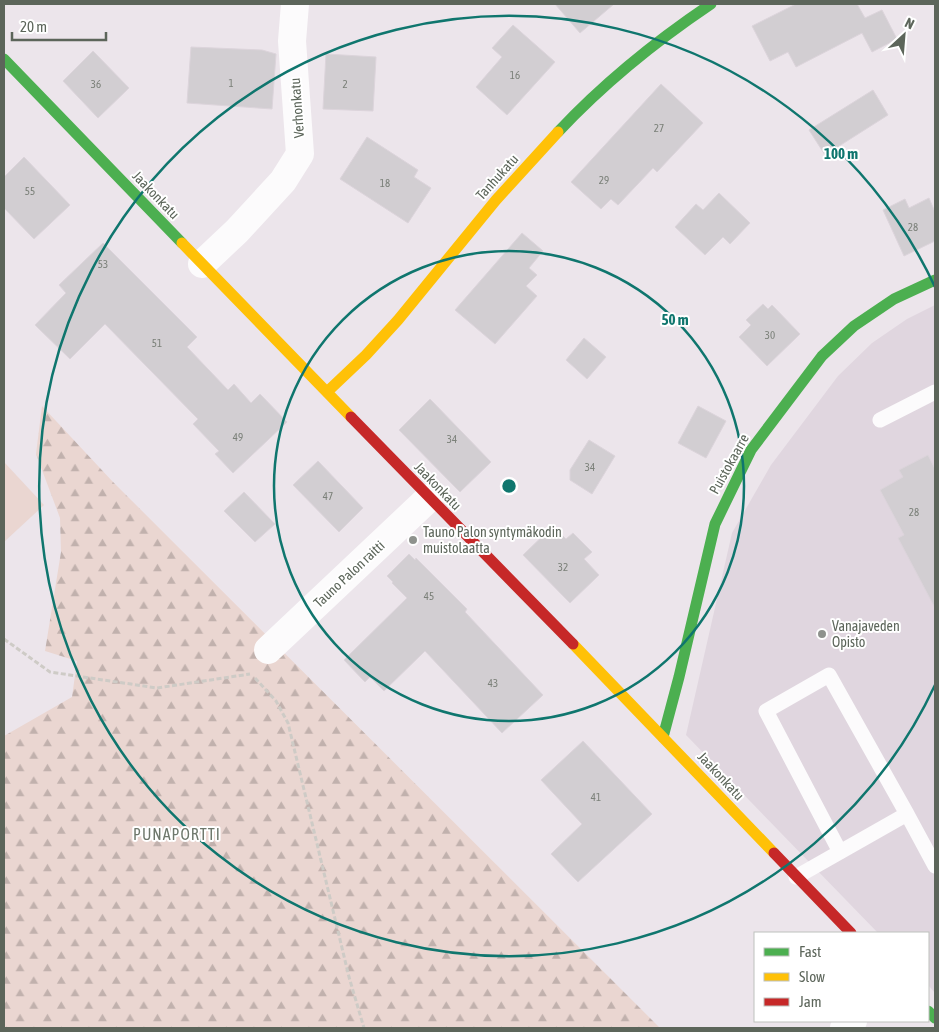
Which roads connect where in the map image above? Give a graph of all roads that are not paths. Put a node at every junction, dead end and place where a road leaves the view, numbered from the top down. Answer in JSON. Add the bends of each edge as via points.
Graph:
{"nodes":[{"id":1,"x":295,"y":4,"type":"edge"},
{"id":2,"x":711,"y":4,"type":"edge"},
{"id":3,"x":4,"y":59,"type":"edge"},
{"id":4,"x":202,"y":264,"type":"junction"},
{"id":5,"x":935,"y":280,"type":"edge"},
{"id":6,"x":327,"y":392,"type":"junction"},
{"id":7,"x":935,"y":392,"type":"edge"},
{"id":8,"x":880,"y":420,"type":"dead end"},
{"id":9,"x":429,"y":498,"type":"junction"},
{"id":10,"x":268,"y":650,"type":"dead end"},
{"id":11,"x":663,"y":737,"type":"junction"},
{"id":12,"x":907,"y":814,"type":"junction"},
{"id":13,"x":840,"y":852,"type":"junction"},
{"id":14,"x":935,"y":866,"type":"edge"},
{"id":15,"x":796,"y":877,"type":"junction"},
{"id":16,"x":850,"y":932,"type":"edge"}],
"edges":[{"from":1,"to":4,"type":"street","name":"Verhonkatu","via":[[292,40],[300,154],[283,181]]},
{"from":2,"to":6,"type":"street","name":"Tanhukatu","via":[[667,34],[586,102],[496,200],[398,320]]},
{"from":3,"to":4,"type":"street","name":"Jaakonkatu"},
{"from":4,"to":6,"type":"street","name":"Jaakonkatu"},
{"from":5,"to":11,"type":"street","name":"Puistokaarre","via":[[894,299],[854,326],[822,356],[752,450],[714,524],[680,677]]},
{"from":6,"to":9,"type":"street","name":"Jaakonkatu"},
{"from":7,"to":8,"type":"lane"},
{"from":9,"to":10,"type":"street","name":"Tauno Palon raitti"},
{"from":9,"to":11,"type":"street","name":"Jaakonkatu"},
{"from":11,"to":15,"type":"street","name":"Jaakonkatu"},
{"from":12,"to":13,"type":"lane"},
{"from":12,"to":13,"type":"lane","via":[[829,675],[766,711]]},
{"from":12,"to":14,"type":"lane"},
{"from":13,"to":15,"type":"lane"},
{"from":15,"to":16,"type":"street","name":"Jaakonkatu"}]}
